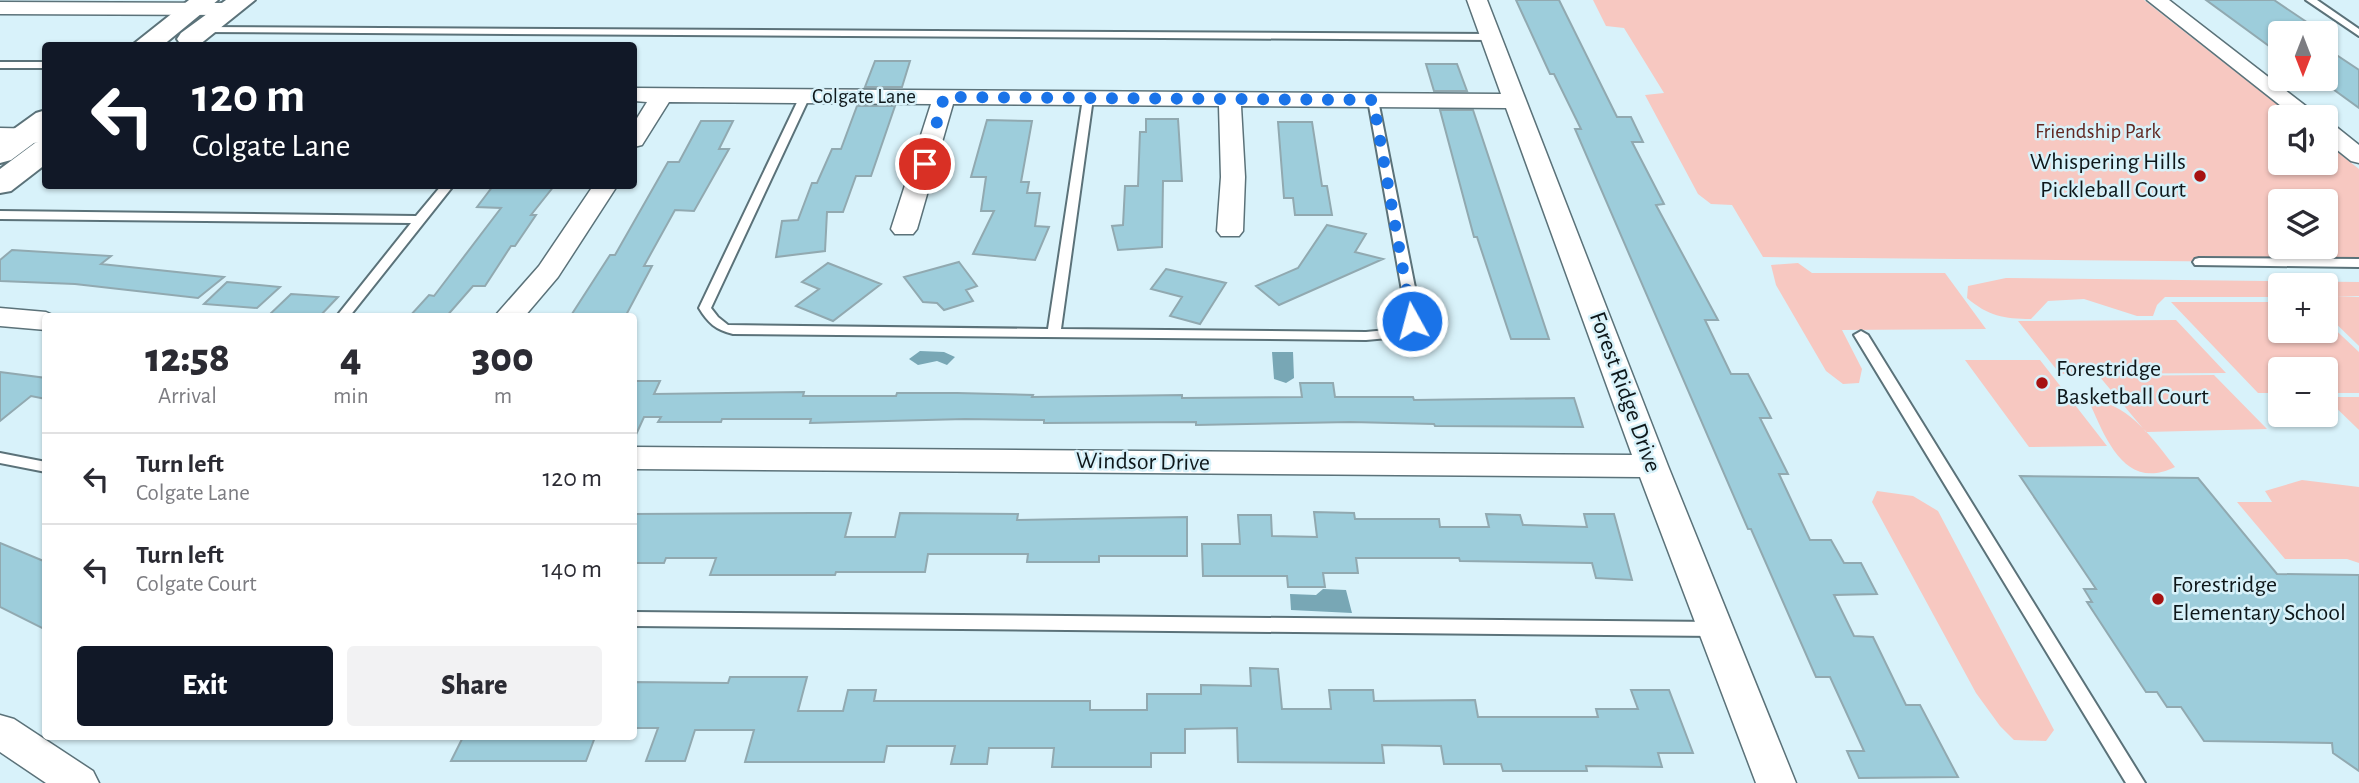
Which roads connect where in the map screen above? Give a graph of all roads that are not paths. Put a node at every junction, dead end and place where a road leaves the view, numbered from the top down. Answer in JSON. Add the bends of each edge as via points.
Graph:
{"nodes":[{"id":1,"x":1477,"y":0,"type":"edge"},
{"id":2,"x":2157,"y":0,"type":"edge"},
{"id":3,"x":2311,"y":0,"type":"edge"},
{"id":4,"x":236,"y":4,"type":"edge"},
{"id":5,"x":0,"y":8,"type":"edge"},
{"id":6,"x":201,"y":13,"type":"edge"},
{"id":7,"x":2359,"y":33,"type":"edge"},
{"id":8,"x":1492,"y":37,"type":"junction"},
{"id":9,"x":151,"y":42,"type":"edge"},
{"id":10,"x":184,"y":42,"type":"edge"},
{"id":11,"x":0,"y":65,"type":"edge"},
{"id":12,"x":42,"y":65,"type":"edge"},
{"id":13,"x":637,"y":95,"type":"edge"},
{"id":14,"x":662,"y":95,"type":"junction"},
{"id":15,"x":805,"y":96,"type":"junction"},
{"id":16,"x":944,"y":97,"type":"junction"},
{"id":17,"x":1088,"y":98,"type":"junction"},
{"id":18,"x":1230,"y":99,"type":"junction"},
{"id":19,"x":1373,"y":100,"type":"junction"},
{"id":20,"x":1514,"y":101,"type":"junction"},
{"id":21,"x":2293,"y":105,"type":"edge"},
{"id":22,"x":32,"y":135,"type":"edge"},
{"id":23,"x":637,"y":135,"type":"edge"},
{"id":24,"x":2338,"y":139,"type":"edge"},
{"id":25,"x":0,"y":153,"type":"edge"},
{"id":26,"x":2359,"y":156,"type":"edge"},
{"id":27,"x":0,"y":184,"type":"edge"},
{"id":28,"x":445,"y":189,"type":"edge"},
{"id":29,"x":603,"y":189,"type":"edge"},
{"id":30,"x":0,"y":215,"type":"edge"},
{"id":31,"x":420,"y":220,"type":"junction"},
{"id":32,"x":904,"y":229,"type":"dead end"},
{"id":33,"x":1230,"y":231,"type":"dead end"},
{"id":34,"x":2199,"y":262,"type":"dead end"},
{"id":35,"x":2359,"y":263,"type":"edge"},
{"id":36,"x":345,"y":313,"type":"edge"},
{"id":37,"x":512,"y":313,"type":"edge"},
{"id":38,"x":0,"y":317,"type":"edge"},
{"id":39,"x":42,"y":321,"type":"edge"},
{"id":40,"x":1054,"y":333,"type":"junction"},
{"id":41,"x":1861,"y":335,"type":"dead end"},
{"id":42,"x":0,"y":458,"type":"edge"},
{"id":43,"x":637,"y":458,"type":"edge"},
{"id":44,"x":42,"y":466,"type":"edge"},
{"id":45,"x":1652,"y":466,"type":"junction"},
{"id":46,"x":637,"y":619,"type":"edge"},
{"id":47,"x":1717,"y":629,"type":"junction"},
{"id":48,"x":0,"y":731,"type":"edge"},
{"id":49,"x":79,"y":783,"type":"edge"},
{"id":50,"x":1776,"y":783,"type":"edge"},
{"id":51,"x":2136,"y":783,"type":"edge"}],
"edges":[{"from":1,"to":8,"type":"street","name":"Forest Ridge Drive"},
{"from":2,"to":21,"type":"street"},
{"from":3,"to":7,"type":"lane"},
{"from":4,"to":6,"type":"main road"},
{"from":5,"to":6,"type":"street"},
{"from":6,"to":8,"type":"lane"},
{"from":6,"to":9,"type":"main road"},
{"from":6,"to":10,"type":"main road"},
{"from":8,"to":20,"type":"street","name":"Forest Ridge Drive"},
{"from":11,"to":12,"type":"lane"},
{"from":13,"to":14,"type":"street","name":"Colgate Lane"},
{"from":14,"to":15,"type":"street","name":"Colgate Lane"},
{"from":14,"to":23,"type":"street"},
{"from":15,"to":16,"type":"street","name":"Colgate Lane"},
{"from":15,"to":40,"type":"lane","via":[[710,296],[705,308],[712,319],[733,330]]},
{"from":16,"to":17,"type":"street","name":"Colgate Lane"},
{"from":16,"to":32,"type":"street"},
{"from":17,"to":18,"type":"street","name":"Colgate Lane"},
{"from":17,"to":40,"type":"lane"},
{"from":18,"to":19,"type":"street","name":"Colgate Lane"},
{"from":18,"to":33,"type":"street"},
{"from":19,"to":20,"type":"street","name":"Colgate Lane"},
{"from":19,"to":40,"type":"lane","via":[[1413,313],[1406,328],[1366,336]]},
{"from":20,"to":45,"type":"street","name":"Forest Ridge Drive"},
{"from":22,"to":25,"type":"main road"},
{"from":22,"to":27,"type":"main road"},
{"from":24,"to":26,"type":"street"},
{"from":28,"to":31,"type":"lane"},
{"from":29,"to":37,"type":"street","via":[[564,251]]},
{"from":30,"to":31,"type":"lane"},
{"from":31,"to":36,"type":"lane"},
{"from":34,"to":35,"type":"lane"},
{"from":38,"to":39,"type":"street"},
{"from":41,"to":51,"type":"lane"},
{"from":42,"to":44,"type":"lane"},
{"from":43,"to":45,"type":"street","name":"Windsor Drive"},
{"from":45,"to":47,"type":"street","name":"Forest Ridge Drive"},
{"from":46,"to":47,"type":"lane"},
{"from":47,"to":50,"type":"street","name":"Forest Ridge Drive"},
{"from":48,"to":49,"type":"street"}]}
